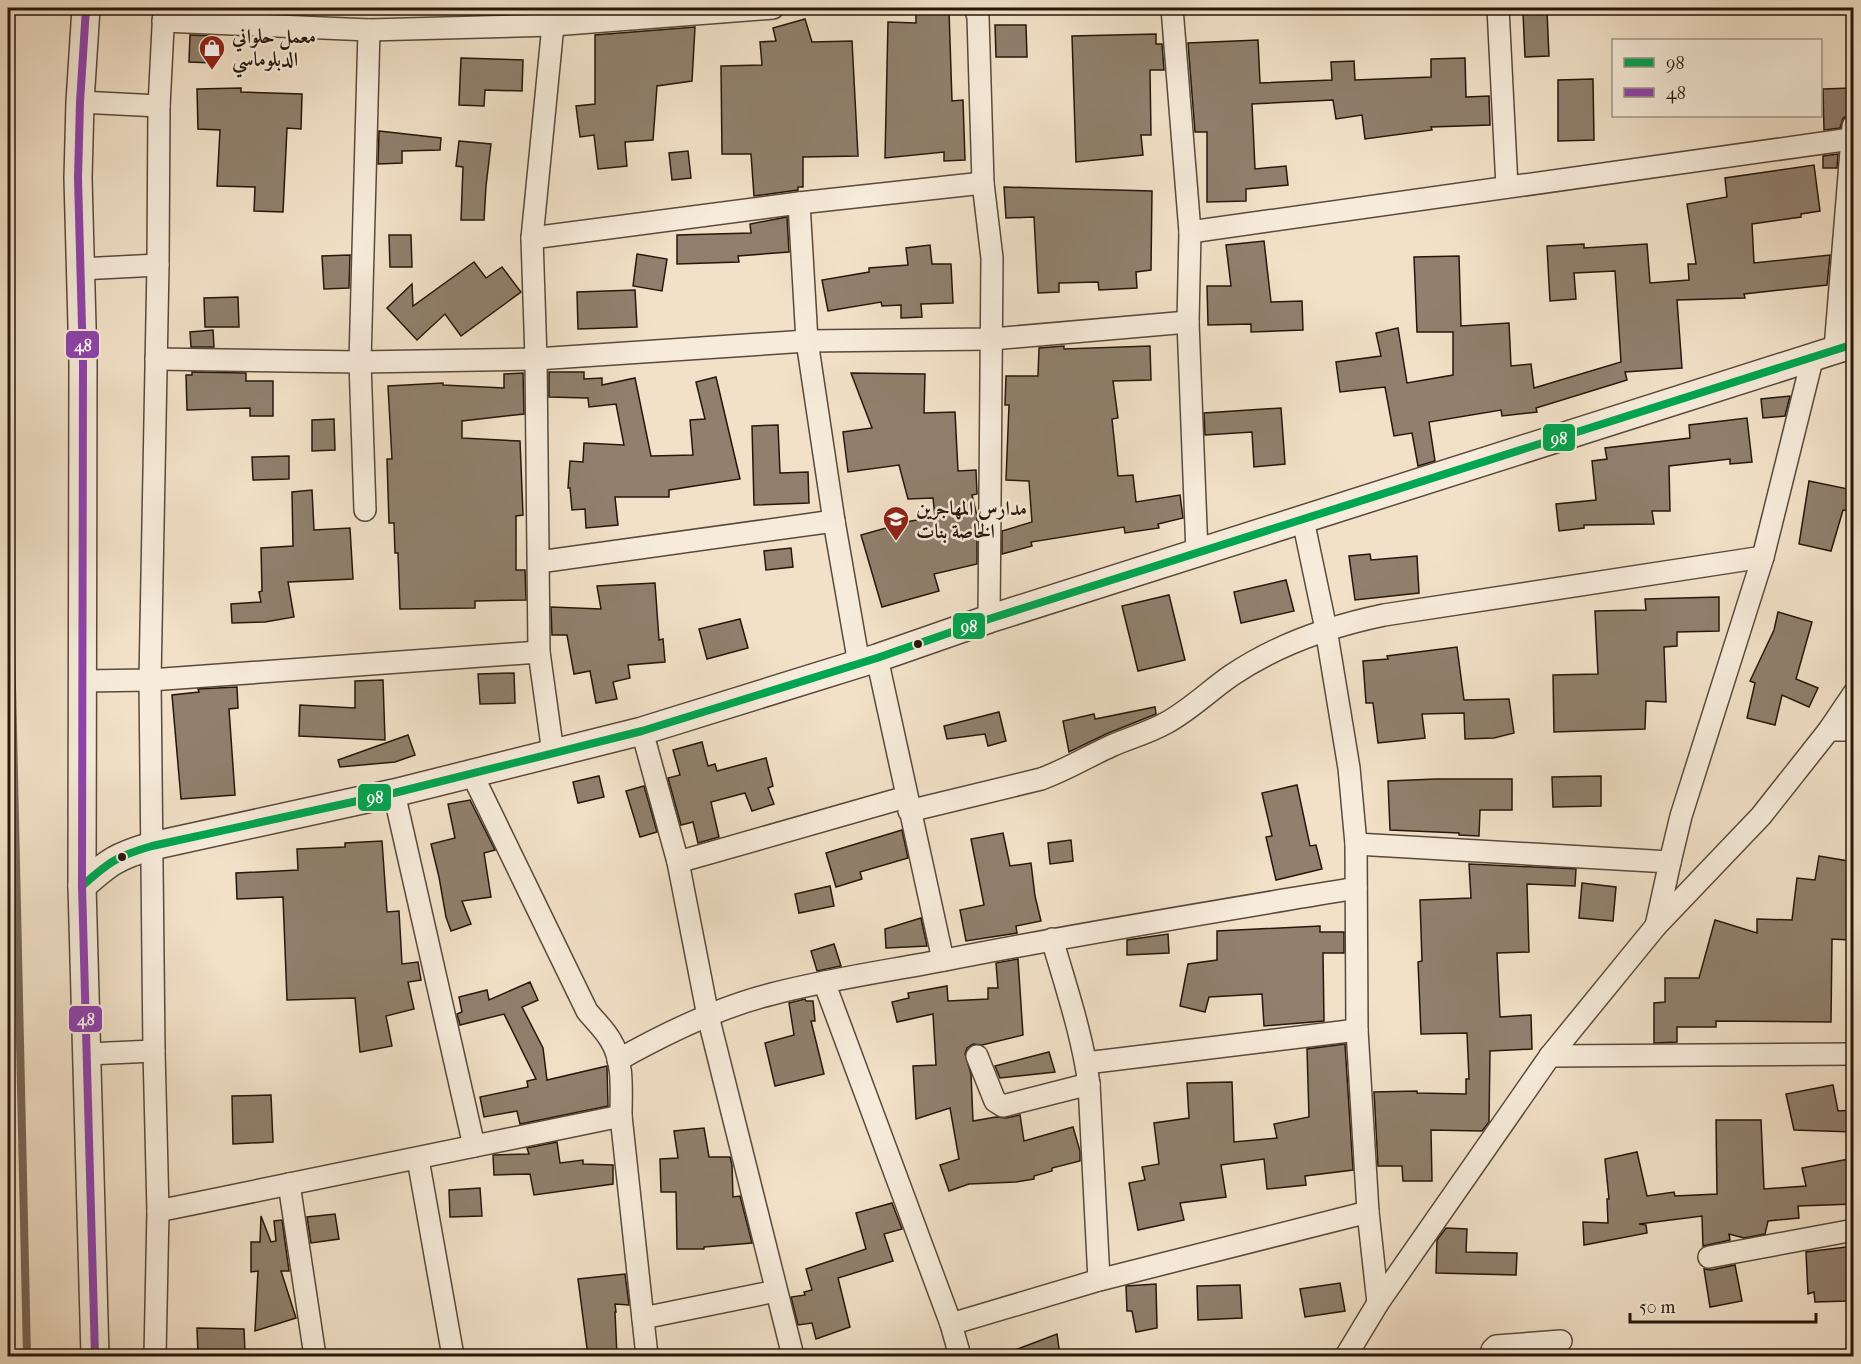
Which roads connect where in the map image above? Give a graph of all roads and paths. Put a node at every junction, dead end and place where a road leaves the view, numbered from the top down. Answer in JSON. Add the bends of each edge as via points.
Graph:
{"nodes":[{"id":1,"x":86,"y":8,"type":"edge"},
{"id":2,"x":773,"y":8,"type":"edge"},
{"id":3,"x":975,"y":8,"type":"edge"},
{"id":4,"x":1173,"y":8,"type":"edge"},
{"id":5,"x":1498,"y":8,"type":"edge"},
{"id":6,"x":163,"y":14,"type":"edge"},
{"id":7,"x":292,"y":17,"type":"edge"},
{"id":8,"x":552,"y":25,"type":"junction"},
{"id":9,"x":369,"y":30,"type":"junction"},
{"id":10,"x":80,"y":102,"type":"junction"},
{"id":11,"x":159,"y":106,"type":"junction"},
{"id":12,"x":1852,"y":132,"type":"edge"},
{"id":13,"x":983,"y":183,"type":"junction"},
{"id":14,"x":1507,"y":188,"type":"junction"},
{"id":15,"x":799,"y":203,"type":"junction"},
{"id":16,"x":1190,"y":232,"type":"junction"},
{"id":17,"x":532,"y":238,"type":"junction"},
{"id":18,"x":158,"y":265,"type":"junction"},
{"id":19,"x":80,"y":269,"type":"junction"},
{"id":20,"x":1188,"y":322,"type":"junction"},
{"id":21,"x":992,"y":339,"type":"junction"},
{"id":22,"x":807,"y":341,"type":"junction"},
{"id":23,"x":1834,"y":350,"type":"edge"},
{"id":24,"x":156,"y":359,"type":"junction"},
{"id":25,"x":536,"y":359,"type":"junction"},
{"id":26,"x":360,"y":362,"type":"junction"},
{"id":27,"x":365,"y":510,"type":"dead end"},
{"id":28,"x":1303,"y":520,"type":"junction"},
{"id":29,"x":834,"y":521,"type":"junction"},
{"id":30,"x":1197,"y":553,"type":"junction"},
{"id":31,"x":1763,"y":557,"type":"junction"},
{"id":32,"x":538,"y":562,"type":"junction"},
{"id":33,"x":989,"y":619,"type":"junction"},
{"id":34,"x":1326,"y":630,"type":"junction"},
{"id":35,"x":539,"y":652,"type":"junction"},
{"id":36,"x":868,"y":661,"type":"junction"},
{"id":37,"x":150,"y":680,"type":"junction"},
{"id":38,"x":83,"y":681,"type":"junction"},
{"id":39,"x":1854,"y":693,"type":"edge"},
{"id":40,"x":1829,"y":730,"type":"junction"},
{"id":41,"x":1854,"y":730,"type":"edge"},
{"id":42,"x":642,"y":731,"type":"junction"},
{"id":43,"x":552,"y":753,"type":"junction"},
{"id":44,"x":472,"y":774,"type":"junction"},
{"id":45,"x":394,"y":793,"type":"junction"},
{"id":46,"x":908,"y":804,"type":"junction"},
{"id":47,"x":1356,"y":844,"type":"junction"},
{"id":48,"x":153,"y":846,"type":"junction"},
{"id":49,"x":678,"y":862,"type":"junction"},
{"id":50,"x":1670,"y":862,"type":"junction"},
{"id":51,"x":82,"y":886,"type":"junction"},
{"id":52,"x":1356,"y":888,"type":"junction"},
{"id":53,"x":1656,"y":926,"type":"junction"},
{"id":54,"x":1052,"y":939,"type":"junction"},
{"id":55,"x":943,"y":960,"type":"junction"},
{"id":56,"x":824,"y":982,"type":"junction"},
{"id":57,"x":708,"y":1016,"type":"junction"},
{"id":58,"x":1357,"y":1030,"type":"junction"},
{"id":59,"x":154,"y":1051,"type":"junction"},
{"id":60,"x":87,"y":1054,"type":"junction"},
{"id":61,"x":1854,"y":1054,"type":"edge"},
{"id":62,"x":977,"y":1056,"type":"dead end"},
{"id":63,"x":1550,"y":1056,"type":"junction"},
{"id":64,"x":618,"y":1060,"type":"junction"},
{"id":65,"x":1086,"y":1063,"type":"junction"},
{"id":66,"x":1089,"y":1084,"type":"junction"},
{"id":67,"x":621,"y":1116,"type":"junction"},
{"id":68,"x":474,"y":1146,"type":"junction"},
{"id":69,"x":418,"y":1159,"type":"junction"},
{"id":70,"x":289,"y":1184,"type":"junction"},
{"id":71,"x":158,"y":1211,"type":"junction"},
{"id":72,"x":1368,"y":1212,"type":"junction"},
{"id":73,"x":1854,"y":1230,"type":"edge"},
{"id":74,"x":1709,"y":1257,"type":"dead end"},
{"id":75,"x":1099,"y":1280,"type":"junction"},
{"id":76,"x":776,"y":1291,"type":"junction"},
{"id":77,"x":1378,"y":1303,"type":"junction"},
{"id":78,"x":643,"y":1318,"type":"junction"},
{"id":79,"x":951,"y":1324,"type":"junction"},
{"id":80,"x":1561,"y":1341,"type":"dead end"},
{"id":81,"x":95,"y":1356,"type":"edge"},
{"id":82,"x":155,"y":1356,"type":"edge"},
{"id":83,"x":315,"y":1356,"type":"edge"},
{"id":84,"x":453,"y":1356,"type":"edge"},
{"id":85,"x":647,"y":1356,"type":"edge"},
{"id":86,"x":793,"y":1356,"type":"edge"},
{"id":87,"x":960,"y":1356,"type":"edge"},
{"id":88,"x":1346,"y":1356,"type":"edge"},
{"id":89,"x":1491,"y":1356,"type":"edge"}],
"edges":[{"from":1,"to":10,"type":"street"},
{"from":2,"to":8,"type":"street"},
{"from":3,"to":13,"type":"street"},
{"from":4,"to":16,"type":"street"},
{"from":5,"to":14,"type":"street"},
{"from":6,"to":7,"type":"street"},
{"from":6,"to":11,"type":"street"},
{"from":7,"to":9,"type":"street"},
{"from":8,"to":9,"type":"street"},
{"from":8,"to":17,"type":"street"},
{"from":9,"to":26,"type":"street"},
{"from":10,"to":11,"type":"street"},
{"from":10,"to":19,"type":"street"},
{"from":11,"to":18,"type":"street"},
{"from":12,"to":14,"type":"street"},
{"from":12,"to":23,"type":"street"},
{"from":13,"to":15,"type":"street"},
{"from":13,"to":21,"type":"street","via":[[992,258]]},
{"from":14,"to":16,"type":"street"},
{"from":15,"to":17,"type":"street"},
{"from":15,"to":22,"type":"street"},
{"from":16,"to":20,"type":"street"},
{"from":17,"to":25,"type":"street"},
{"from":18,"to":19,"type":"street"},
{"from":18,"to":24,"type":"street"},
{"from":19,"to":38,"type":"street"},
{"from":20,"to":21,"type":"street"},
{"from":20,"to":30,"type":"street"},
{"from":21,"to":22,"type":"street"},
{"from":21,"to":33,"type":"street"},
{"from":22,"to":25,"type":"street"},
{"from":22,"to":29,"type":"street"},
{"from":23,"to":28,"type":"street"},
{"from":23,"to":31,"type":"street"},
{"from":24,"to":26,"type":"street"},
{"from":24,"to":37,"type":"street"},
{"from":25,"to":26,"type":"street"},
{"from":25,"to":32,"type":"street"},
{"from":26,"to":27,"type":"street"},
{"from":28,"to":30,"type":"street"},
{"from":28,"to":34,"type":"street"},
{"from":29,"to":32,"type":"street"},
{"from":29,"to":36,"type":"street"},
{"from":30,"to":33,"type":"street"},
{"from":31,"to":34,"type":"street","via":[[1384,615]]},
{"from":31,"to":50,"type":"street"},
{"from":32,"to":35,"type":"street"},
{"from":33,"to":36,"type":"street"},
{"from":34,"to":46,"type":"street","via":[[1283,646],[1234,674],[1166,723],[1061,772]]},
{"from":34,"to":47,"type":"street","via":[[1349,768]]},
{"from":35,"to":37,"type":"street"},
{"from":35,"to":43,"type":"street"},
{"from":36,"to":42,"type":"street"},
{"from":36,"to":46,"type":"street"},
{"from":37,"to":38,"type":"street"},
{"from":37,"to":48,"type":"street"},
{"from":38,"to":51,"type":"street"},
{"from":39,"to":40,"type":"street"},
{"from":40,"to":41,"type":"street"},
{"from":40,"to":53,"type":"street","via":[[1761,816]]},
{"from":42,"to":43,"type":"street"},
{"from":42,"to":49,"type":"street"},
{"from":43,"to":44,"type":"street"},
{"from":44,"to":45,"type":"street"},
{"from":44,"to":64,"type":"street","via":[[587,1011],[610,1039]]},
{"from":45,"to":48,"type":"street"},
{"from":45,"to":68,"type":"street"},
{"from":46,"to":49,"type":"street"},
{"from":46,"to":55,"type":"street"},
{"from":47,"to":50,"type":"street"},
{"from":47,"to":52,"type":"street"},
{"from":48,"to":51,"type":"street","via":[[108,863]]},
{"from":48,"to":59,"type":"street"},
{"from":49,"to":57,"type":"street"},
{"from":50,"to":53,"type":"street"},
{"from":51,"to":60,"type":"street"},
{"from":52,"to":54,"type":"street"},
{"from":52,"to":58,"type":"street"},
{"from":53,"to":63,"type":"street"},
{"from":54,"to":55,"type":"street"},
{"from":54,"to":65,"type":"street"},
{"from":55,"to":56,"type":"street"},
{"from":56,"to":57,"type":"street","via":[[770,994]]},
{"from":56,"to":79,"type":"street"},
{"from":57,"to":64,"type":"street"},
{"from":57,"to":76,"type":"street"},
{"from":58,"to":65,"type":"street"},
{"from":58,"to":72,"type":"street"},
{"from":59,"to":60,"type":"street"},
{"from":59,"to":71,"type":"street"},
{"from":60,"to":81,"type":"street"},
{"from":61,"to":63,"type":"street"},
{"from":62,"to":66,"type":"street","via":[[995,1101],[1003,1106]]},
{"from":63,"to":77,"type":"street"},
{"from":64,"to":67,"type":"street"},
{"from":65,"to":66,"type":"street"},
{"from":66,"to":75,"type":"street"},
{"from":67,"to":68,"type":"street"},
{"from":67,"to":78,"type":"street"},
{"from":68,"to":69,"type":"street"},
{"from":69,"to":70,"type":"street"},
{"from":69,"to":84,"type":"street"},
{"from":70,"to":71,"type":"street"},
{"from":70,"to":83,"type":"street"},
{"from":71,"to":82,"type":"street"},
{"from":72,"to":75,"type":"street"},
{"from":72,"to":77,"type":"street"},
{"from":73,"to":74,"type":"street"},
{"from":75,"to":79,"type":"street"},
{"from":76,"to":78,"type":"street"},
{"from":76,"to":86,"type":"street"},
{"from":77,"to":88,"type":"street"},
{"from":78,"to":85,"type":"street"},
{"from":79,"to":87,"type":"street"},
{"from":80,"to":89,"type":"street","via":[[1496,1346]]}]}
